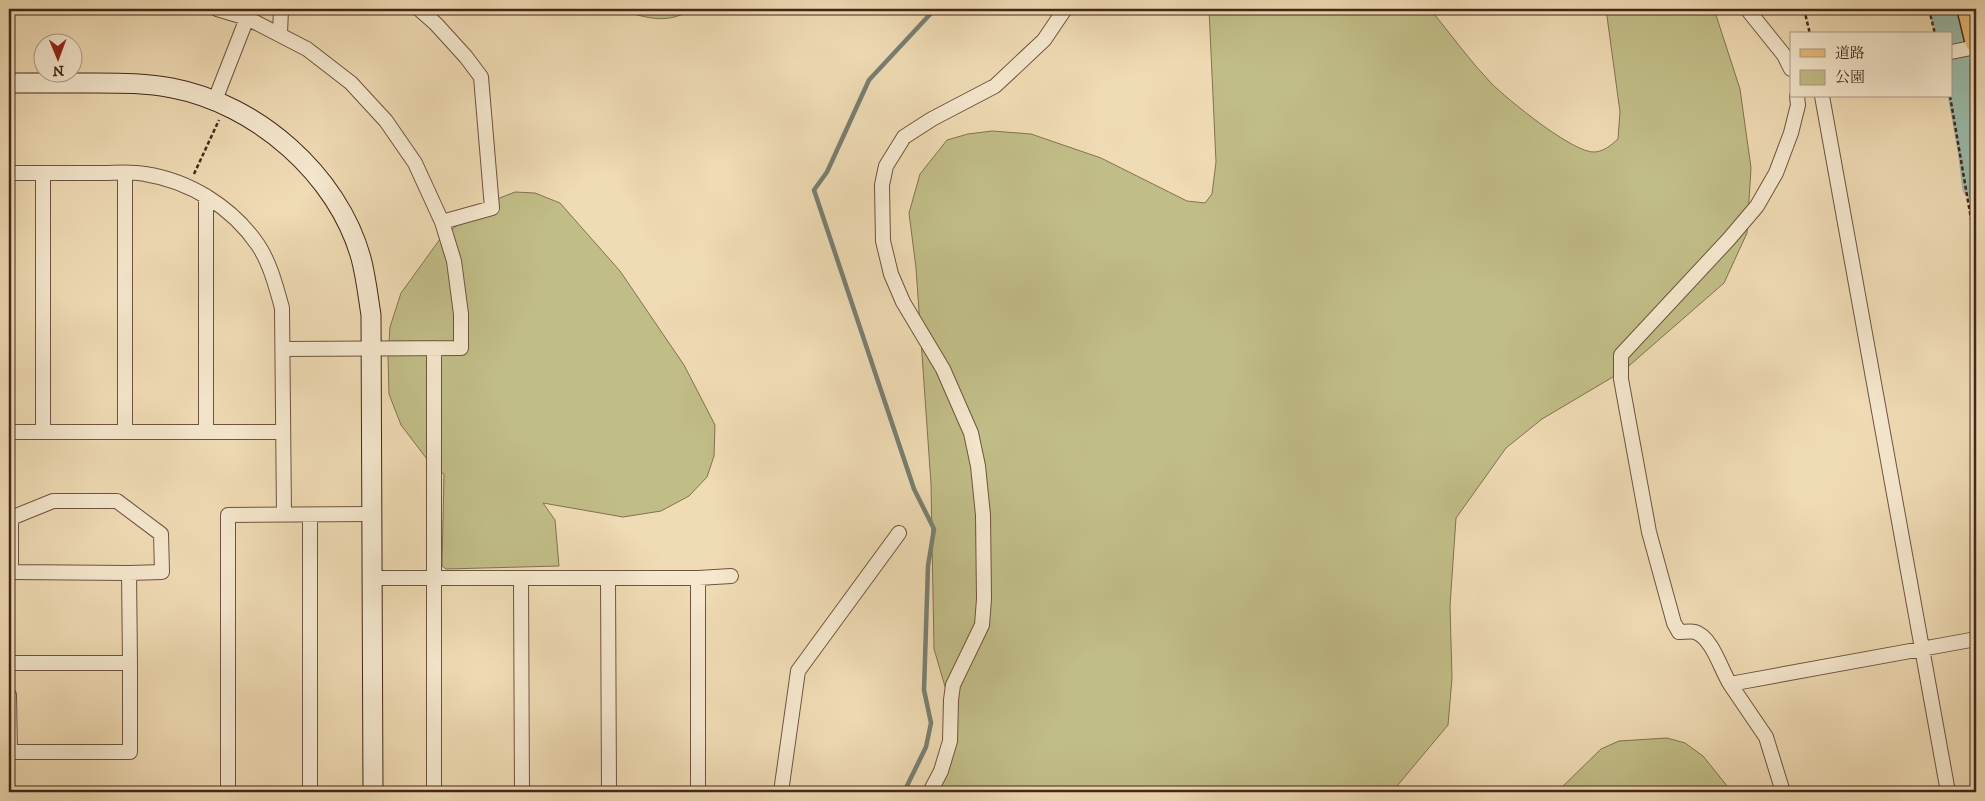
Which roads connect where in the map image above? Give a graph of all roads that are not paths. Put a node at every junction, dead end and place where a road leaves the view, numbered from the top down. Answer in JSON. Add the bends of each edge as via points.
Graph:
{"nodes":[{"id":1,"x":217,"y":9,"type":"edge"},
{"id":2,"x":281,"y":9,"type":"edge"},
{"id":3,"x":419,"y":9,"type":"edge"},
{"id":4,"x":1065,"y":9,"type":"edge"},
{"id":5,"x":1747,"y":9,"type":"edge"},
{"id":6,"x":1968,"y":9,"type":"edge"},
{"id":7,"x":247,"y":18,"type":"junction"},
{"id":8,"x":280,"y":34,"type":"junction"},
{"id":9,"x":1976,"y":42,"type":"edge"},
{"id":10,"x":1976,"y":47,"type":"edge"},
{"id":11,"x":1952,"y":52,"type":"edge"},
{"id":12,"x":1790,"y":67,"type":"edge"},
{"id":13,"x":9,"y":83,"type":"edge"},
{"id":14,"x":1797,"y":98,"type":"edge"},
{"id":15,"x":1822,"y":98,"type":"edge"},
{"id":16,"x":220,"y":103,"type":"junction"},
{"id":17,"x":9,"y":173,"type":"edge"},
{"id":18,"x":43,"y":173,"type":"junction"},
{"id":19,"x":125,"y":173,"type":"junction"},
{"id":20,"x":206,"y":196,"type":"junction"},
{"id":21,"x":442,"y":222,"type":"junction"},
{"id":22,"x":434,"y":348,"type":"junction"},
{"id":23,"x":283,"y":349,"type":"junction"},
{"id":24,"x":372,"y":349,"type":"junction"},
{"id":25,"x":9,"y":432,"type":"edge"},
{"id":26,"x":43,"y":432,"type":"junction"},
{"id":27,"x":125,"y":432,"type":"junction"},
{"id":28,"x":206,"y":432,"type":"junction"},
{"id":29,"x":283,"y":432,"type":"junction"},
{"id":30,"x":284,"y":514,"type":"junction"},
{"id":31,"x":372,"y":514,"type":"junction"},
{"id":32,"x":310,"y":515,"type":"junction"},
{"id":33,"x":899,"y":533,"type":"dead end"},
{"id":34,"x":10,"y":572,"type":"edge"},
{"id":35,"x":130,"y":573,"type":"junction"},
{"id":36,"x":731,"y":576,"type":"dead end"},
{"id":37,"x":372,"y":578,"type":"junction"},
{"id":38,"x":608,"y":578,"type":"junction"},
{"id":39,"x":698,"y":578,"type":"junction"},
{"id":40,"x":434,"y":579,"type":"junction"},
{"id":41,"x":521,"y":579,"type":"junction"},
{"id":42,"x":1976,"y":640,"type":"edge"},
{"id":43,"x":1922,"y":649,"type":"junction"},
{"id":44,"x":9,"y":663,"type":"edge"},
{"id":45,"x":130,"y":663,"type":"junction"},
{"id":46,"x":1730,"y":684,"type":"junction"},
{"id":47,"x":9,"y":695,"type":"edge"},
{"id":48,"x":228,"y":792,"type":"edge"},
{"id":49,"x":310,"y":792,"type":"edge"},
{"id":50,"x":373,"y":792,"type":"edge"},
{"id":51,"x":434,"y":792,"type":"edge"},
{"id":52,"x":522,"y":792,"type":"edge"},
{"id":53,"x":609,"y":792,"type":"edge"},
{"id":54,"x":698,"y":792,"type":"edge"},
{"id":55,"x":781,"y":792,"type":"edge"},
{"id":56,"x":930,"y":792,"type":"edge"},
{"id":57,"x":1783,"y":792,"type":"edge"},
{"id":58,"x":1948,"y":792,"type":"edge"}],
"edges":[{"from":1,"to":7,"type":"street"},
{"from":2,"to":8,"type":"street"},
{"from":3,"to":21,"type":"street","via":[[481,77],[492,208]]},
{"from":4,"to":56,"type":"street","via":[[1044,40],[995,86],[904,137],[886,166],[882,184],[883,241],[891,274],[903,302],[943,369],[971,433],[983,515],[982,625],[953,685],[950,742]]},
{"from":5,"to":12,"type":"street"},
{"from":6,"to":9,"type":"main road"},
{"from":7,"to":8,"type":"street"},
{"from":7,"to":16,"type":"street"},
{"from":8,"to":21,"type":"street","via":[[307,49],[351,83],[386,121],[415,162]]},
{"from":10,"to":11,"type":"street"},
{"from":13,"to":16,"type":"street","via":[[136,84],[173,88]]},
{"from":14,"to":46,"type":"street","via":[[1791,133],[1776,173],[1757,206],[1621,355],[1621,379],[1649,532],[1674,623],[1680,632],[1695,632],[1703,637]]},
{"from":15,"to":43,"type":"street"},
{"from":16,"to":24,"type":"street","via":[[250,118],[294,153],[336,202],[361,257],[371,314]]},
{"from":17,"to":18,"type":"street"},
{"from":18,"to":19,"type":"street"},
{"from":18,"to":26,"type":"street"},
{"from":19,"to":20,"type":"street","via":[[144,173],[189,186]]},
{"from":19,"to":27,"type":"street"},
{"from":20,"to":23,"type":"street","via":[[231,215],[258,245],[276,282],[282,308]]},
{"from":20,"to":28,"type":"street"},
{"from":21,"to":22,"type":"street","via":[[454,261],[461,314],[461,348]]},
{"from":22,"to":24,"type":"street"},
{"from":22,"to":40,"type":"street"},
{"from":23,"to":24,"type":"street"},
{"from":23,"to":29,"type":"street"},
{"from":24,"to":31,"type":"street"},
{"from":25,"to":26,"type":"street"},
{"from":26,"to":27,"type":"street"},
{"from":27,"to":28,"type":"street"},
{"from":28,"to":29,"type":"street"},
{"from":29,"to":30,"type":"street"},
{"from":30,"to":32,"type":"street"},
{"from":30,"to":48,"type":"street","via":[[228,515]]},
{"from":31,"to":32,"type":"street"},
{"from":31,"to":37,"type":"street"},
{"from":32,"to":49,"type":"street"},
{"from":33,"to":55,"type":"street","via":[[798,670]]},
{"from":34,"to":35,"type":"street"},
{"from":34,"to":35,"type":"street","via":[[11,518],[53,501],[117,501],[161,534],[162,572]]},
{"from":35,"to":45,"type":"street"},
{"from":36,"to":39,"type":"street"},
{"from":37,"to":40,"type":"street"},
{"from":37,"to":50,"type":"street"},
{"from":38,"to":39,"type":"street"},
{"from":38,"to":41,"type":"street"},
{"from":38,"to":53,"type":"street"},
{"from":39,"to":54,"type":"street"},
{"from":40,"to":41,"type":"street"},
{"from":40,"to":51,"type":"street"},
{"from":41,"to":52,"type":"street"},
{"from":42,"to":43,"type":"street"},
{"from":43,"to":46,"type":"street"},
{"from":43,"to":58,"type":"street"},
{"from":44,"to":45,"type":"street"},
{"from":45,"to":47,"type":"street","via":[[130,752],[10,752]]},
{"from":46,"to":57,"type":"street","via":[[1766,737]]}]}
